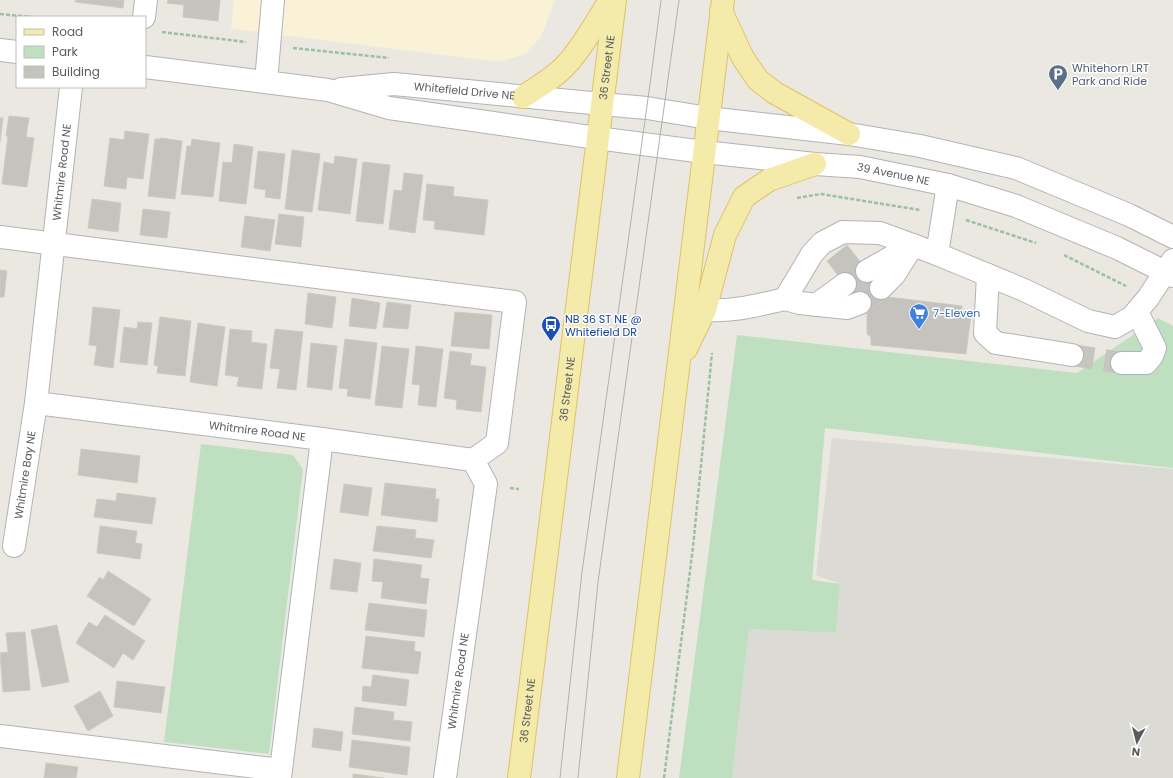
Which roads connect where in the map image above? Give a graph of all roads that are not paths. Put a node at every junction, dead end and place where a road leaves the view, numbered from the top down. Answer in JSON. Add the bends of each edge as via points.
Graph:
{"nodes":[{"id":1,"x":146,"y":0,"type":"edge"},
{"id":2,"x":273,"y":0,"type":"edge"},
{"id":3,"x":610,"y":0,"type":"edge"},
{"id":4,"x":614,"y":0,"type":"edge"},
{"id":5,"x":722,"y":5,"type":"edge"},
{"id":6,"x":150,"y":24,"type":"edge"},
{"id":7,"x":0,"y":50,"type":"edge"},
{"id":8,"x":16,"y":52,"type":"edge"},
{"id":9,"x":146,"y":67,"type":"edge"},
{"id":10,"x":266,"y":82,"type":"junction"},
{"id":11,"x":71,"y":88,"type":"edge"},
{"id":12,"x":328,"y":90,"type":"junction"},
{"id":13,"x":523,"y":97,"type":"junction"},
{"id":14,"x":602,"y":104,"type":"junction"},
{"id":15,"x":708,"y":118,"type":"junction"},
{"id":16,"x":849,"y":134,"type":"junction"},
{"id":17,"x":597,"y":138,"type":"junction"},
{"id":18,"x":704,"y":152,"type":"junction"},
{"id":19,"x":815,"y":164,"type":"junction"},
{"id":20,"x":948,"y":185,"type":"junction"},
{"id":21,"x":0,"y":237,"type":"edge"},
{"id":22,"x":1173,"y":237,"type":"edge"},
{"id":23,"x":54,"y":244,"type":"junction"},
{"id":24,"x":913,"y":245,"type":"junction"},
{"id":25,"x":937,"y":254,"type":"junction"},
{"id":26,"x":1171,"y":269,"type":"edge"},
{"id":27,"x":867,"y":271,"type":"dead end"},
{"id":28,"x":988,"y":275,"type":"junction"},
{"id":29,"x":845,"y":284,"type":"dead end"},
{"id":30,"x":881,"y":288,"type":"dead end"},
{"id":31,"x":785,"y":299,"type":"junction"},
{"id":32,"x":860,"y":303,"type":"dead end"},
{"id":33,"x":816,"y":305,"type":"junction"},
{"id":34,"x":1142,"y":305,"type":"junction"},
{"id":35,"x":705,"y":310,"type":"junction"},
{"id":36,"x":1072,"y":355,"type":"tunnel mouth"},
{"id":37,"x":1122,"y":363,"type":"tunnel mouth"},
{"id":38,"x":678,"y":364,"type":"junction"},
{"id":39,"x":36,"y":403,"type":"junction"},
{"id":40,"x":322,"y":439,"type":"junction"},
{"id":41,"x":473,"y":460,"type":"junction"},
{"id":42,"x":14,"y":546,"type":"dead end"},
{"id":43,"x":0,"y":736,"type":"edge"},
{"id":44,"x":281,"y":774,"type":"edge"},
{"id":45,"x":445,"y":778,"type":"edge"},
{"id":46,"x":519,"y":778,"type":"edge"},
{"id":47,"x":628,"y":778,"type":"edge"}],
"edges":[{"from":1,"to":6,"type":"street"},
{"from":2,"to":10,"type":"street"},
{"from":3,"to":13,"type":"main road","via":[[580,48],[565,66]]},
{"from":4,"to":14,"type":"main road","name":"36 Street NE"},
{"from":5,"to":15,"type":"main road"},
{"from":5,"to":16,"type":"main road","via":[[743,58],[758,80],[775,93]]},
{"from":7,"to":8,"type":"street"},
{"from":9,"to":10,"type":"street","name":"Whitefield Drive NE"},
{"from":10,"to":12,"type":"street","name":"Whitefield Drive NE"},
{"from":11,"to":23,"type":"street","name":"Whitmire Road NE"},
{"from":12,"to":13,"type":"street","name":"Whitefield Drive NE","via":[[394,84]]},
{"from":12,"to":17,"type":"street","name":"Whitefield Drive NE","via":[[389,108]]},
{"from":13,"to":14,"type":"street","name":"Whitefield Drive NE"},
{"from":14,"to":15,"type":"street"},
{"from":14,"to":17,"type":"main road","name":"36 Street NE"},
{"from":15,"to":16,"type":"street"},
{"from":15,"to":18,"type":"main road"},
{"from":16,"to":22,"type":"street","via":[[920,146],[1016,168],[1129,215]]},
{"from":17,"to":18,"type":"street","name":"39 Avenue NE"},
{"from":17,"to":46,"type":"main road","name":"36 Street NE"},
{"from":18,"to":19,"type":"street","name":"39 Avenue NE"},
{"from":18,"to":38,"type":"main road"},
{"from":19,"to":20,"type":"street","name":"39 Avenue NE","via":[[860,167]]},
{"from":19,"to":35,"type":"main road","via":[[769,180],[744,197],[725,235]]},
{"from":20,"to":25,"type":"street"},
{"from":20,"to":26,"type":"street","name":"39 Avenue NE","via":[[1016,206]]},
{"from":21,"to":23,"type":"street"},
{"from":23,"to":39,"type":"street","name":"Whitmire Road NE"},
{"from":23,"to":41,"type":"street","via":[[515,302],[497,443]]},
{"from":24,"to":25,"type":"street"},
{"from":24,"to":27,"type":"street"},
{"from":24,"to":30,"type":"street","via":[[894,275]]},
{"from":24,"to":31,"type":"street","via":[[880,233],[843,232],[822,243],[812,254]]},
{"from":25,"to":28,"type":"street"},
{"from":26,"to":34,"type":"street"},
{"from":28,"to":34,"type":"street","via":[[1088,321],[1115,327],[1132,317]]},
{"from":28,"to":36,"type":"street","via":[[985,333],[996,343]]},
{"from":29,"to":33,"type":"street"},
{"from":31,"to":33,"type":"street"},
{"from":31,"to":35,"type":"street","via":[[742,309]]},
{"from":32,"to":33,"type":"street","via":[[847,308]]},
{"from":34,"to":37,"type":"street","via":[[1155,348],[1146,363]]},
{"from":35,"to":38,"type":"main road"},
{"from":38,"to":47,"type":"main road"},
{"from":39,"to":40,"type":"street","name":"Whitmire Road NE"},
{"from":39,"to":42,"type":"street","name":"Whitmire Bay NE"},
{"from":40,"to":41,"type":"street","name":"Whitmire Road NE"},
{"from":40,"to":44,"type":"street"},
{"from":41,"to":45,"type":"street","name":"Whitmire Road NE","via":[[486,484]]},
{"from":43,"to":44,"type":"street"}]}
